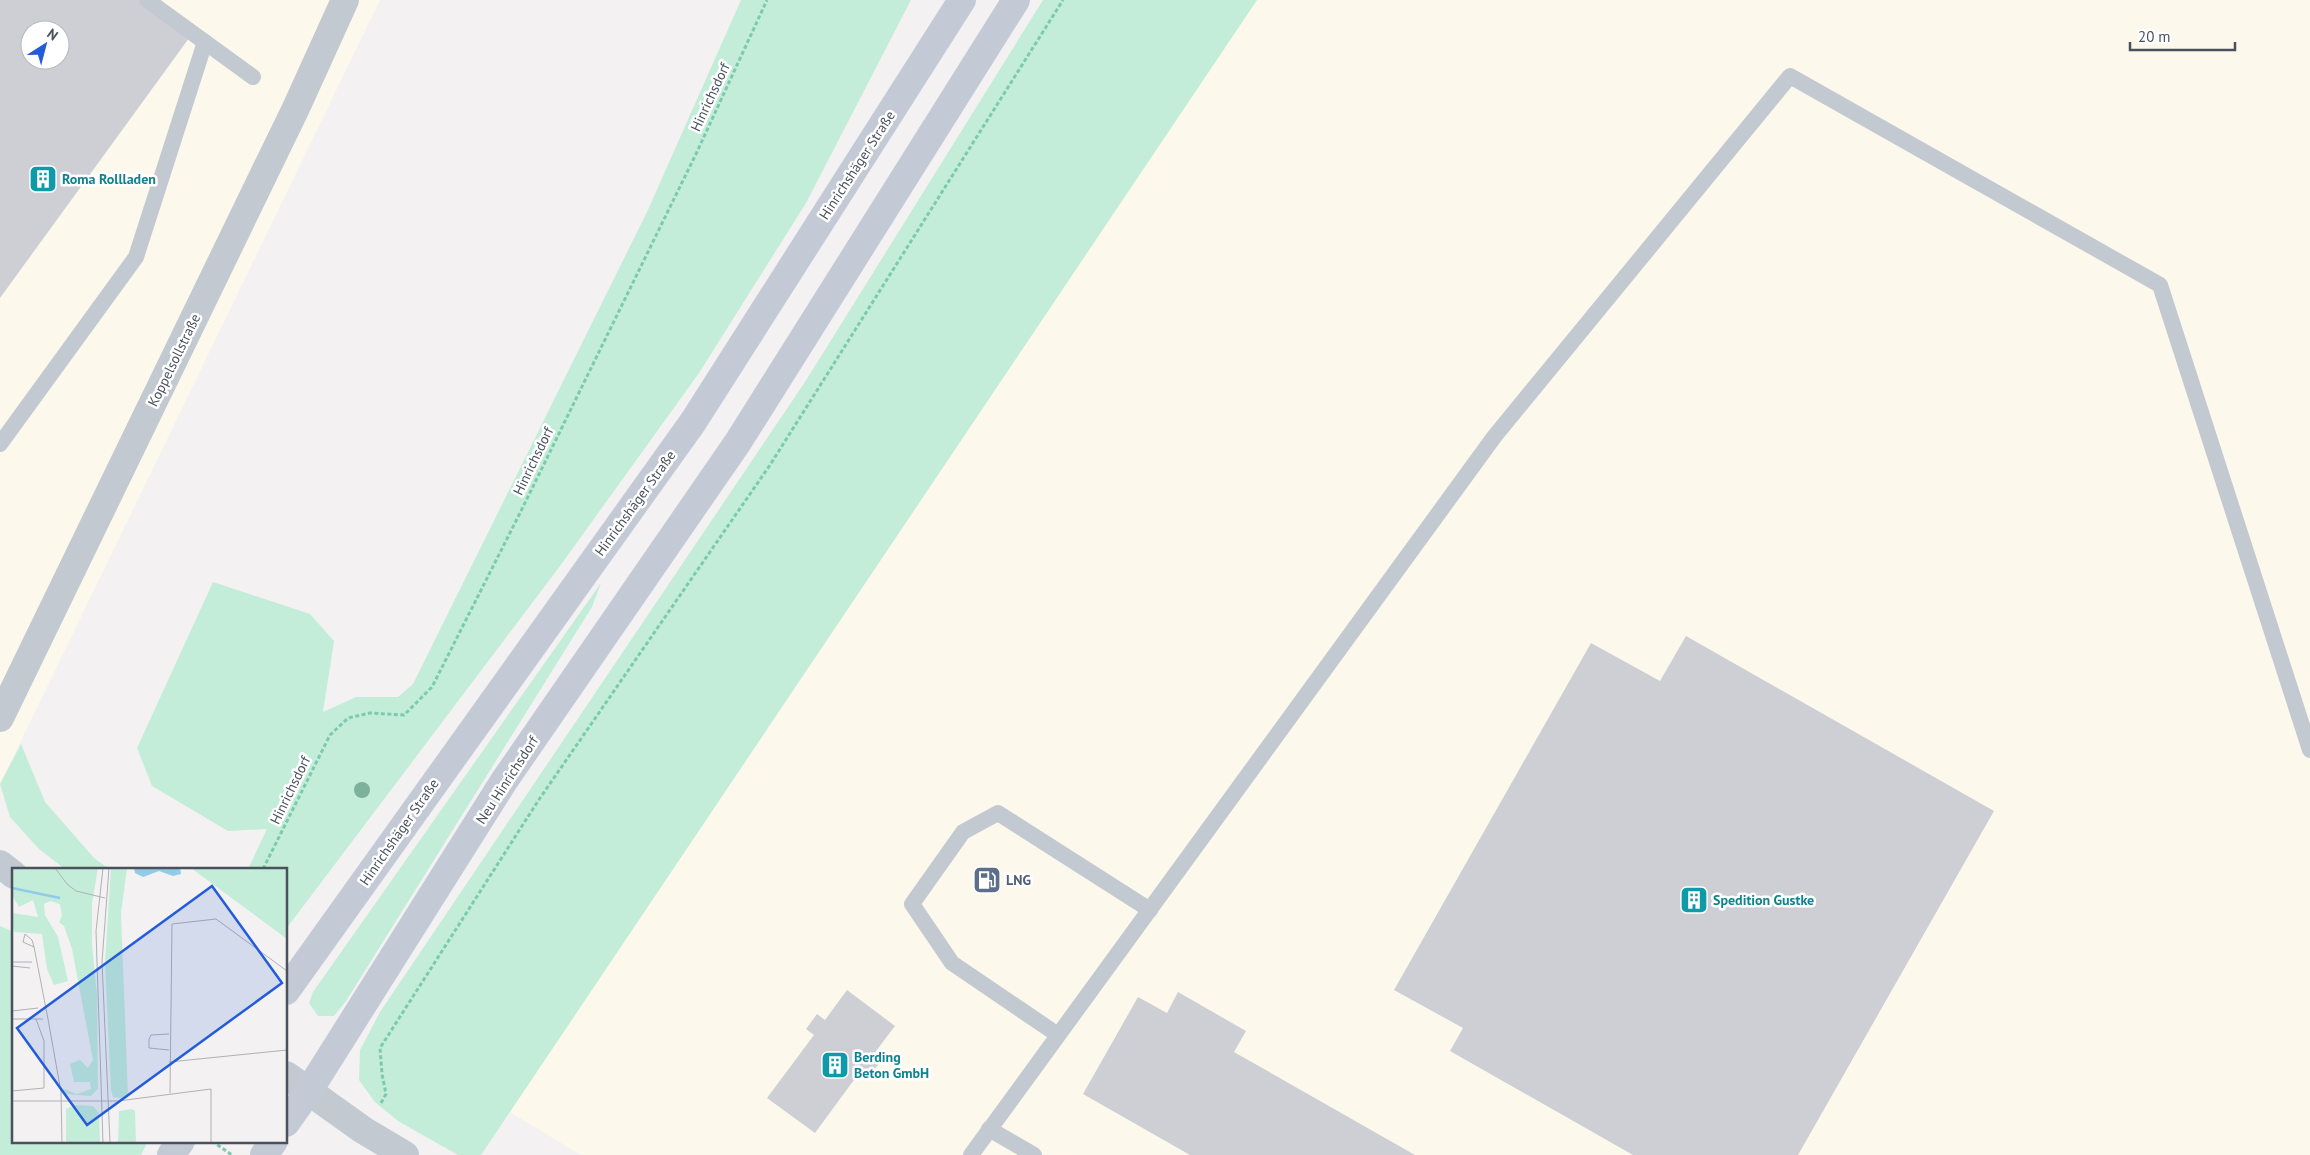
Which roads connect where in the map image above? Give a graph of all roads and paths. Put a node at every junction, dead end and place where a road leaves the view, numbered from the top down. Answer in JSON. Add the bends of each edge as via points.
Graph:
{"nodes":[{"id":1,"x":147,"y":0,"type":"edge"},
{"id":2,"x":345,"y":0,"type":"edge"},
{"id":3,"x":767,"y":0,"type":"edge"},
{"id":4,"x":962,"y":0,"type":"edge"},
{"id":5,"x":1016,"y":0,"type":"edge"},
{"id":6,"x":1063,"y":0,"type":"edge"},
{"id":7,"x":205,"y":42,"type":"junction"},
{"id":8,"x":253,"y":77,"type":"dead end"},
{"id":9,"x":0,"y":444,"type":"edge"},
{"id":10,"x":0,"y":718,"type":"edge"},
{"id":11,"x":2310,"y":750,"type":"edge"},
{"id":12,"x":0,"y":864,"type":"edge"},
{"id":13,"x":264,"y":868,"type":"edge"},
{"id":14,"x":12,"y":873,"type":"edge"},
{"id":15,"x":1150,"y":910,"type":"junction"},
{"id":16,"x":288,"y":988,"type":"edge"},
{"id":17,"x":1058,"y":1035,"type":"junction"},
{"id":18,"x":288,"y":1077,"type":"edge"},
{"id":19,"x":308,"y":1092,"type":"junction"},
{"id":20,"x":288,"y":1121,"type":"edge"},
{"id":21,"x":989,"y":1129,"type":"junction"},
{"id":22,"x":363,"y":1130,"type":"junction"},
{"id":23,"x":180,"y":1142,"type":"edge"},
{"id":24,"x":212,"y":1142,"type":"edge"},
{"id":25,"x":273,"y":1142,"type":"edge"},
{"id":26,"x":171,"y":1155,"type":"edge"},
{"id":27,"x":232,"y":1155,"type":"edge"},
{"id":28,"x":264,"y":1155,"type":"edge"},
{"id":29,"x":405,"y":1155,"type":"edge"},
{"id":30,"x":971,"y":1155,"type":"edge"},
{"id":31,"x":1034,"y":1155,"type":"edge"}],
"edges":[{"from":1,"to":7,"type":"lane"},
{"from":2,"to":10,"type":"street","name":"Koppelsollstraße","via":[[296,108]]},
{"from":3,"to":13,"type":"path","name":"Hinrichsdorf","via":[[696,154],[432,687],[404,714],[370,713],[348,718],[330,735]]},
{"from":4,"to":16,"type":"main road","name":"Hinrichshäger Straße","via":[[693,422]]},
{"from":5,"to":19,"type":"main road","name":"Neu Hinrichsdorf","via":[[738,442],[504,781]]},
{"from":6,"to":22,"type":"path","via":[[770,464],[538,801],[380,1048],[386,1094]]},
{"from":7,"to":8,"type":"lane"},
{"from":7,"to":9,"type":"lane","via":[[136,257]]},
{"from":11,"to":15,"type":"lane","via":[[2160,285],[1790,76],[1494,437]]},
{"from":12,"to":14,"type":"street"},
{"from":15,"to":17,"type":"lane"},
{"from":15,"to":17,"type":"lane","via":[[998,813],[963,832],[912,904],[952,963]]},
{"from":17,"to":21,"type":"lane"},
{"from":18,"to":19,"type":"street"},
{"from":19,"to":20,"type":"main road","name":"Neu Hinrichsdorf"},
{"from":19,"to":22,"type":"street"},
{"from":21,"to":30,"type":"lane"},
{"from":21,"to":31,"type":"lane"},
{"from":22,"to":29,"type":"street"},
{"from":23,"to":26,"type":"main road"},
{"from":24,"to":27,"type":"path"},
{"from":25,"to":28,"type":"main road"}]}
